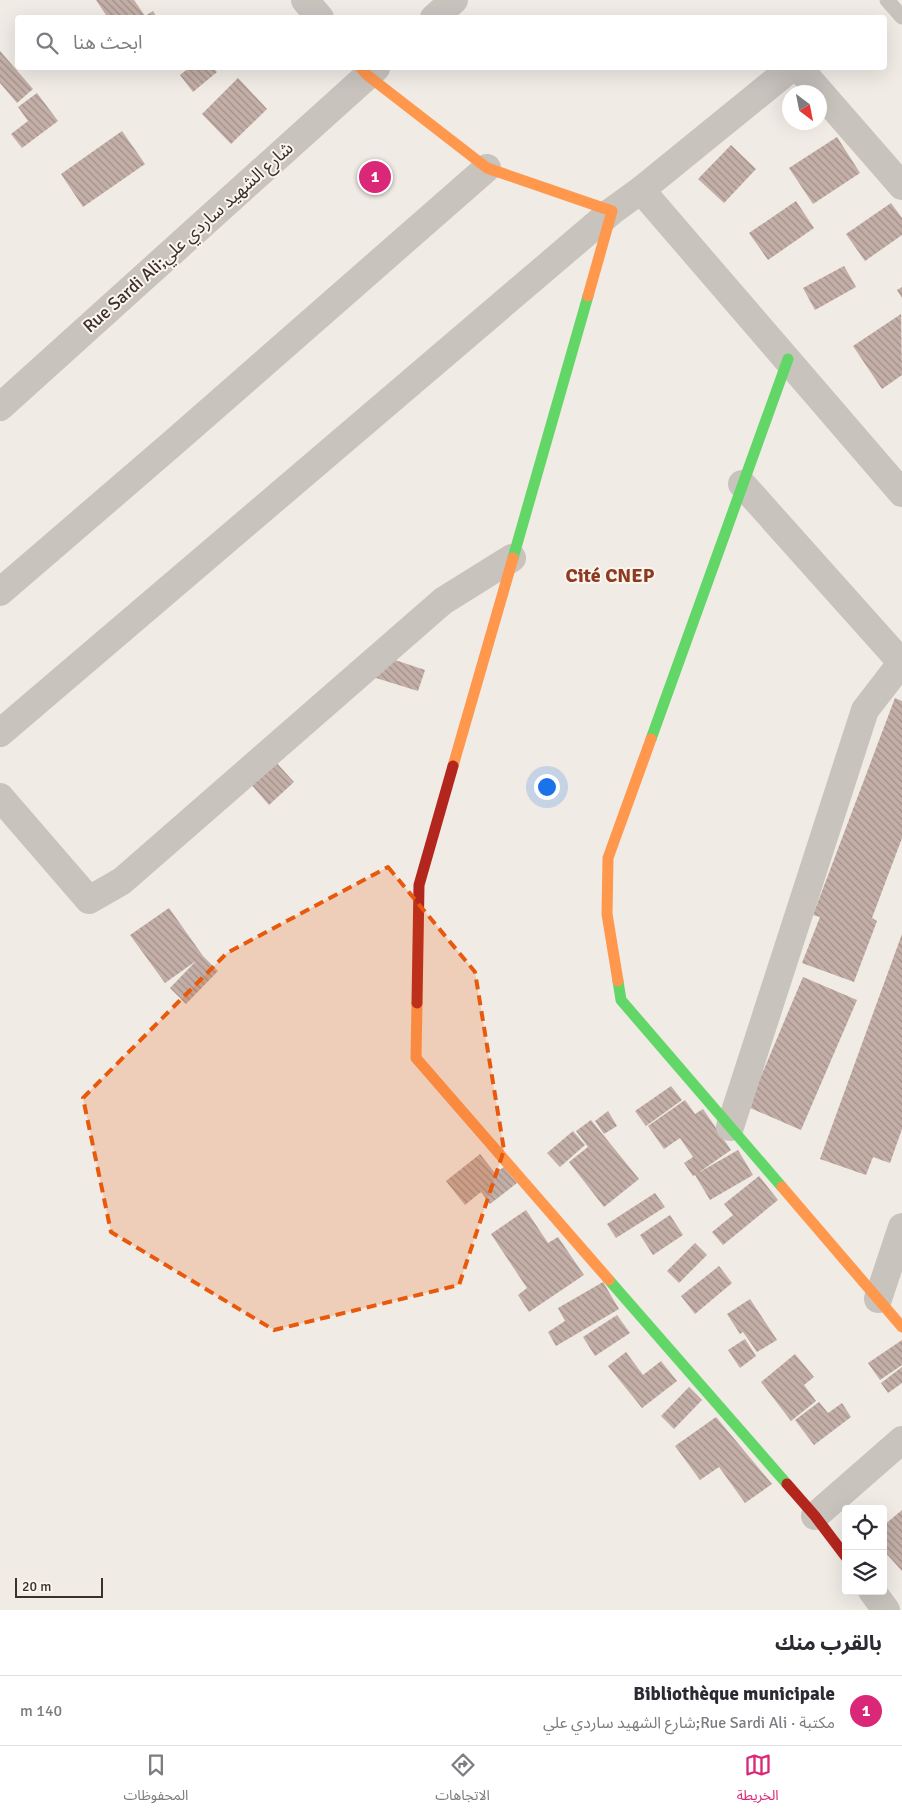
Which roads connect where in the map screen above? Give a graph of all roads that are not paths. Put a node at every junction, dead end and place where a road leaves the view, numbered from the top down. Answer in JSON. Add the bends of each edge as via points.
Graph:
{"nodes":[{"id":1,"x":305,"y":0,"type":"edge"},
{"id":2,"x":454,"y":0,"type":"edge"},
{"id":3,"x":887,"y":0,"type":"edge"},
{"id":4,"x":318,"y":15,"type":"edge"},
{"id":5,"x":437,"y":15,"type":"edge"},
{"id":6,"x":902,"y":17,"type":"edge"},
{"id":7,"x":368,"y":70,"type":"edge"},
{"id":8,"x":789,"y":70,"type":"edge"},
{"id":9,"x":801,"y":70,"type":"edge"},
{"id":10,"x":487,"y":168,"type":"junction"},
{"id":11,"x":902,"y":186,"type":"edge"},
{"id":12,"x":641,"y":190,"type":"junction"},
{"id":13,"x":612,"y":211,"type":"junction"},
{"id":14,"x":788,"y":359,"type":"junction"},
{"id":15,"x":0,"y":408,"type":"edge"},
{"id":16,"x":742,"y":484,"type":"junction"},
{"id":17,"x":902,"y":493,"type":"edge"},
{"id":18,"x":512,"y":558,"type":"junction"},
{"id":19,"x":0,"y":592,"type":"edge"},
{"id":20,"x":902,"y":662,"type":"edge"},
{"id":21,"x":0,"y":733,"type":"edge"},
{"id":22,"x":0,"y":797,"type":"edge"},
{"id":23,"x":730,"y":1127,"type":"junction"},
{"id":24,"x":902,"y":1227,"type":"edge"},
{"id":25,"x":878,"y":1299,"type":"junction"},
{"id":26,"x":902,"y":1327,"type":"edge"},
{"id":27,"x":902,"y":1440,"type":"edge"},
{"id":28,"x":815,"y":1516,"type":"junction"},
{"id":29,"x":842,"y":1553,"type":"edge"},
{"id":30,"x":875,"y":1595,"type":"edge"},
{"id":31,"x":886,"y":1610,"type":"edge"}],
"edges":[{"from":1,"to":4,"type":"street"},
{"from":2,"to":5,"type":"street"},
{"from":3,"to":6,"type":"lane"},
{"from":7,"to":10,"type":"street"},
{"from":7,"to":15,"type":"street","name":"Rue Sardi Ali;شارع الشهيد ساردي علي"},
{"from":8,"to":12,"type":"street"},
{"from":9,"to":11,"type":"street"},
{"from":10,"to":13,"type":"street"},
{"from":10,"to":19,"type":"street"},
{"from":12,"to":13,"type":"street"},
{"from":12,"to":14,"type":"street"},
{"from":13,"to":18,"type":"street"},
{"from":13,"to":21,"type":"street"},
{"from":14,"to":16,"type":"street"},
{"from":14,"to":17,"type":"street"},
{"from":16,"to":20,"type":"street"},
{"from":16,"to":23,"type":"street","via":[[608,858],[607,914],[621,1000]]},
{"from":18,"to":22,"type":"street","via":[[443,601],[122,881],[89,900]]},
{"from":18,"to":28,"type":"street","via":[[418,886],[416,1058]]},
{"from":20,"to":23,"type":"street","via":[[865,710]]},
{"from":23,"to":25,"type":"street"},
{"from":24,"to":25,"type":"street"},
{"from":25,"to":26,"type":"street"},
{"from":27,"to":28,"type":"street"},
{"from":28,"to":29,"type":"street"},
{"from":30,"to":31,"type":"street"}]}
